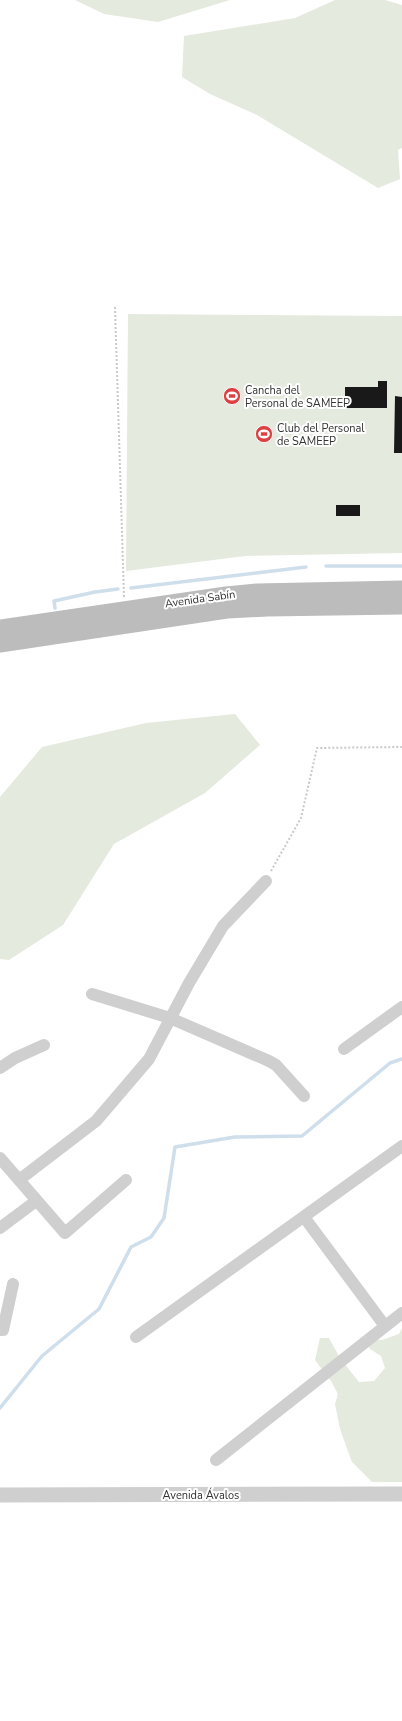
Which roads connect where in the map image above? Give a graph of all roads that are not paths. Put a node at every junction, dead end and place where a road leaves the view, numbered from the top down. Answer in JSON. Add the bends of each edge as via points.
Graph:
{"nodes":[{"id":1,"x":402,"y":589,"type":"edge"},
{"id":2,"x":402,"y":606,"type":"edge"},
{"id":3,"x":0,"y":628,"type":"edge"},
{"id":4,"x":0,"y":644,"type":"edge"},
{"id":5,"x":266,"y":881,"type":"road end"},
{"id":6,"x":92,"y":994,"type":"dead end"},
{"id":7,"x":402,"y":1007,"type":"edge"},
{"id":8,"x":170,"y":1018,"type":"junction"},
{"id":9,"x":44,"y":1045,"type":"dead end"},
{"id":10,"x":344,"y":1049,"type":"dead end"},
{"id":11,"x":0,"y":1068,"type":"edge"},
{"id":12,"x":304,"y":1096,"type":"dead end"},
{"id":13,"x":402,"y":1146,"type":"edge"},
{"id":14,"x":0,"y":1158,"type":"edge"},
{"id":15,"x":19,"y":1180,"type":"junction"},
{"id":16,"x":126,"y":1180,"type":"dead end"},
{"id":17,"x":36,"y":1201,"type":"junction"},
{"id":18,"x":304,"y":1217,"type":"junction"},
{"id":19,"x":0,"y":1228,"type":"edge"},
{"id":20,"x":13,"y":1284,"type":"dead end"},
{"id":21,"x":402,"y":1313,"type":"edge"},
{"id":22,"x":385,"y":1326,"type":"junction"},
{"id":23,"x":0,"y":1330,"type":"edge"},
{"id":24,"x":136,"y":1337,"type":"dead end"},
{"id":25,"x":216,"y":1460,"type":"dead end"},
{"id":26,"x":402,"y":1494,"type":"edge"},
{"id":27,"x":0,"y":1495,"type":"edge"}],
"edges":[{"from":1,"to":3,"type":"main road","name":"Avenida Sabín","via":[[226,595]]},
{"from":2,"to":4,"type":"main road","name":"Avenida Sabín","via":[[227,610]]},
{"from":5,"to":8,"type":"street","via":[[223,926]]},
{"from":6,"to":8,"type":"street"},
{"from":7,"to":10,"type":"street"},
{"from":8,"to":12,"type":"street","via":[[276,1065]]},
{"from":8,"to":15,"type":"street","via":[[149,1059],[96,1120]]},
{"from":9,"to":11,"type":"street"},
{"from":13,"to":18,"type":"street"},
{"from":14,"to":15,"type":"street"},
{"from":15,"to":17,"type":"street"},
{"from":16,"to":17,"type":"street","via":[[65,1233]]},
{"from":17,"to":19,"type":"street"},
{"from":18,"to":22,"type":"street"},
{"from":18,"to":24,"type":"street"},
{"from":20,"to":23,"type":"street","via":[[3,1330]]},
{"from":21,"to":22,"type":"street"},
{"from":22,"to":25,"type":"street"},
{"from":26,"to":27,"type":"street","name":"Avenida Ávalos"}]}
